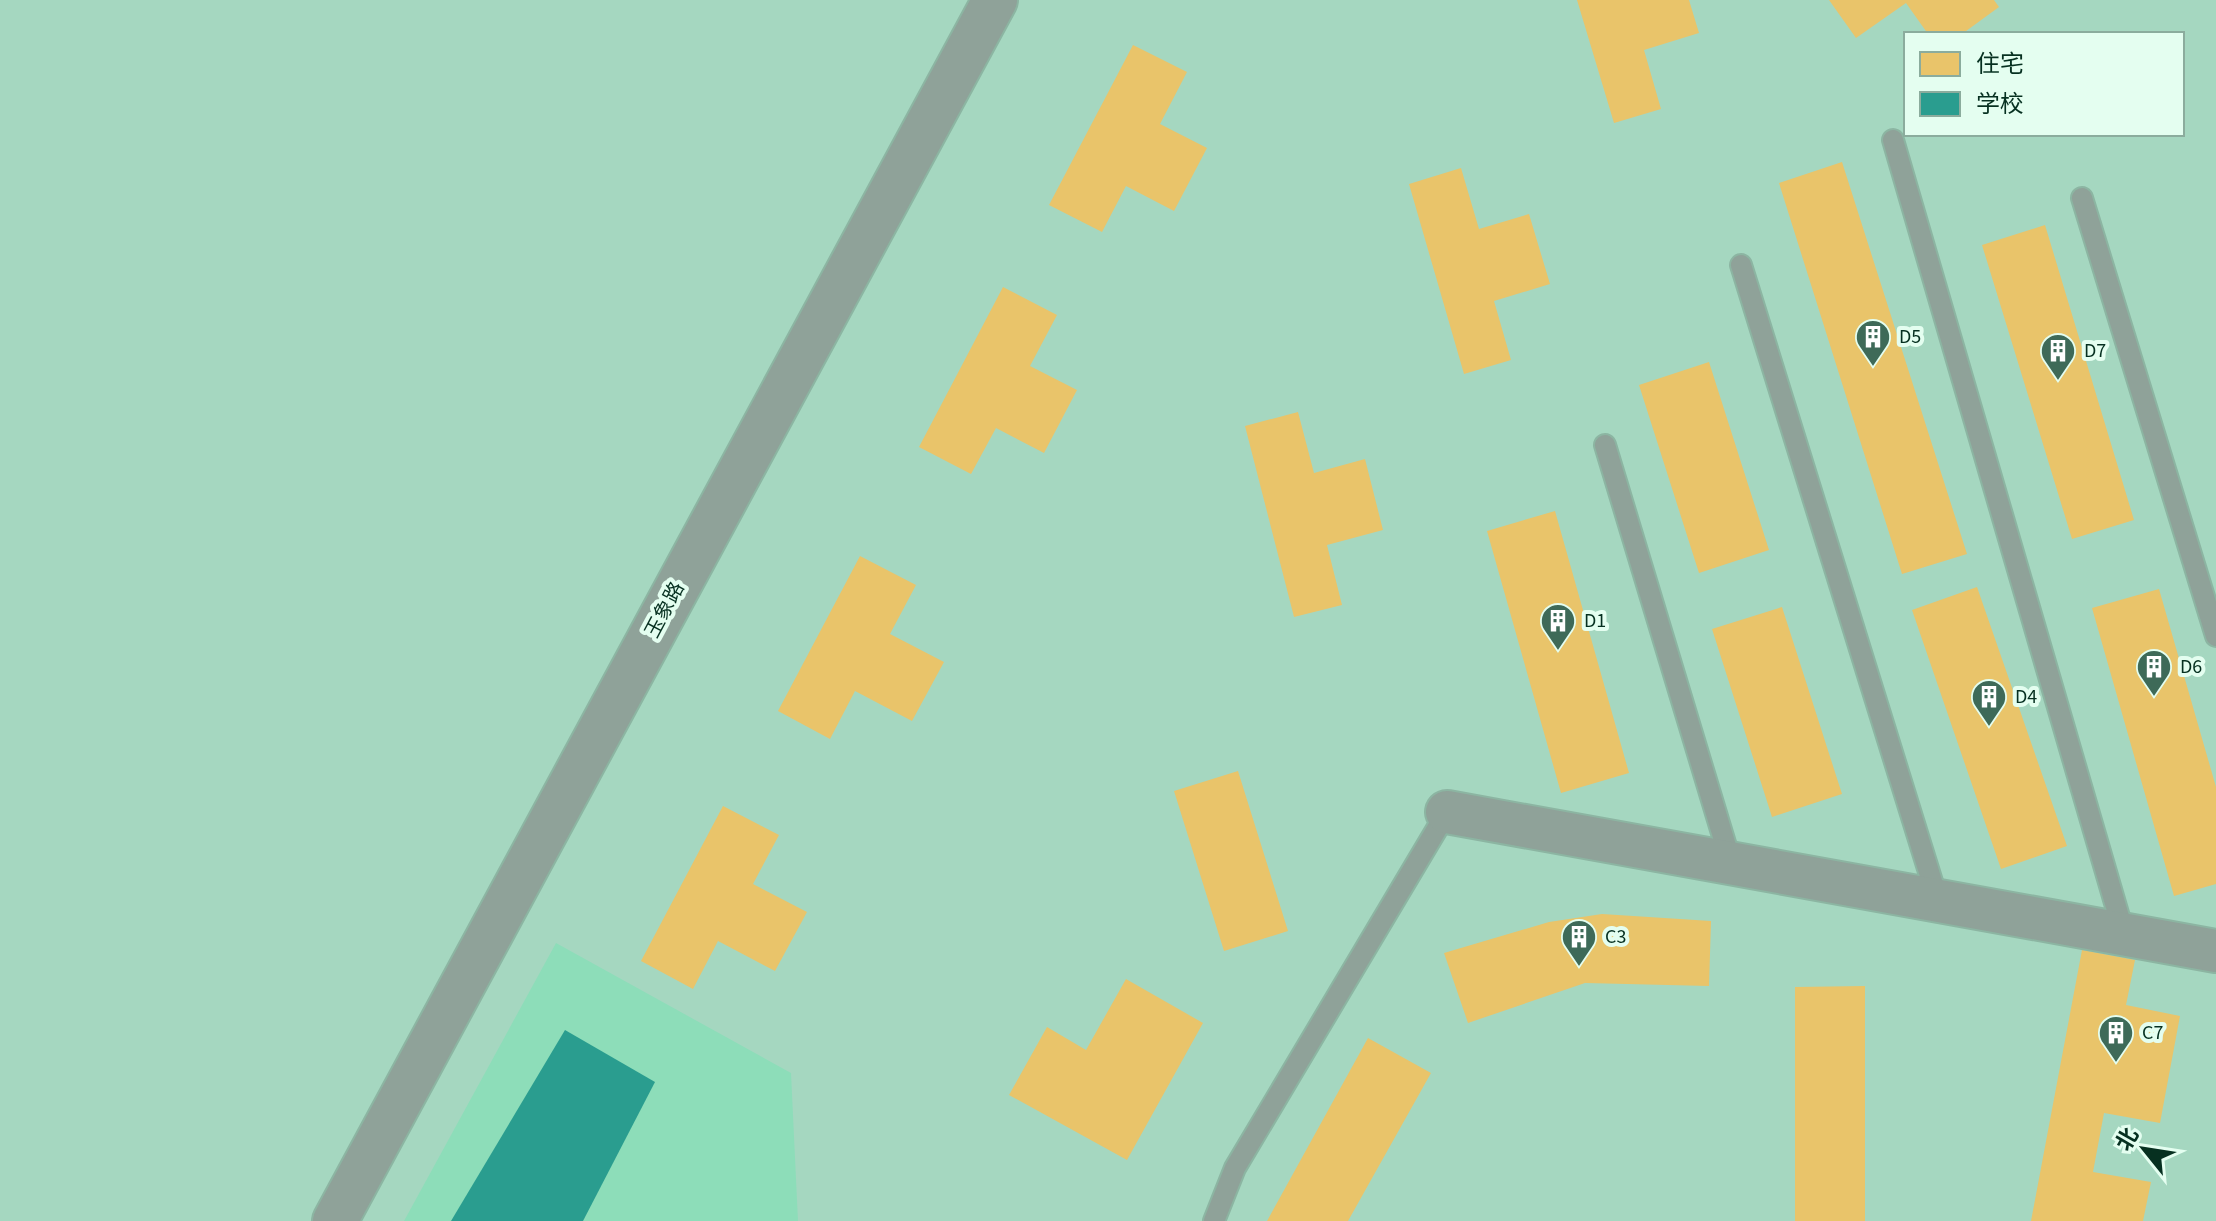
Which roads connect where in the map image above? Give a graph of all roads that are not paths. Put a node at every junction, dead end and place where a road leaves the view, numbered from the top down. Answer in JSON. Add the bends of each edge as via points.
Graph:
{"nodes":[{"id":1,"x":995,"y":0,"type":"edge"},
{"id":2,"x":1018,"y":0,"type":"edge"},
{"id":3,"x":1893,"y":140,"type":"dead end"},
{"id":4,"x":2082,"y":198,"type":"dead end"},
{"id":5,"x":1741,"y":265,"type":"dead end"},
{"id":6,"x":1605,"y":445,"type":"dead end"},
{"id":7,"x":2216,"y":636,"type":"edge"},
{"id":8,"x":1447,"y":812,"type":"joint"},
{"id":9,"x":1731,"y":863,"type":"junction"},
{"id":10,"x":1938,"y":901,"type":"junction"},
{"id":11,"x":2124,"y":934,"type":"junction"},
{"id":12,"x":2216,"y":951,"type":"edge"},
{"id":13,"x":335,"y":1221,"type":"edge"},
{"id":14,"x":358,"y":1221,"type":"edge"},
{"id":15,"x":1214,"y":1221,"type":"edge"}],
"edges":[{"from":1,"to":13,"type":"street","name":"玉象路"},
{"from":2,"to":14,"type":"street","name":"玉象路"},
{"from":3,"to":11,"type":"lane"},
{"from":4,"to":7,"type":"lane"},
{"from":5,"to":10,"type":"lane"},
{"from":6,"to":9,"type":"lane"},
{"from":8,"to":9,"type":"street"},
{"from":8,"to":15,"type":"lane","via":[[1235,1168]]},
{"from":9,"to":10,"type":"street"},
{"from":10,"to":11,"type":"street"},
{"from":11,"to":12,"type":"street"}]}
